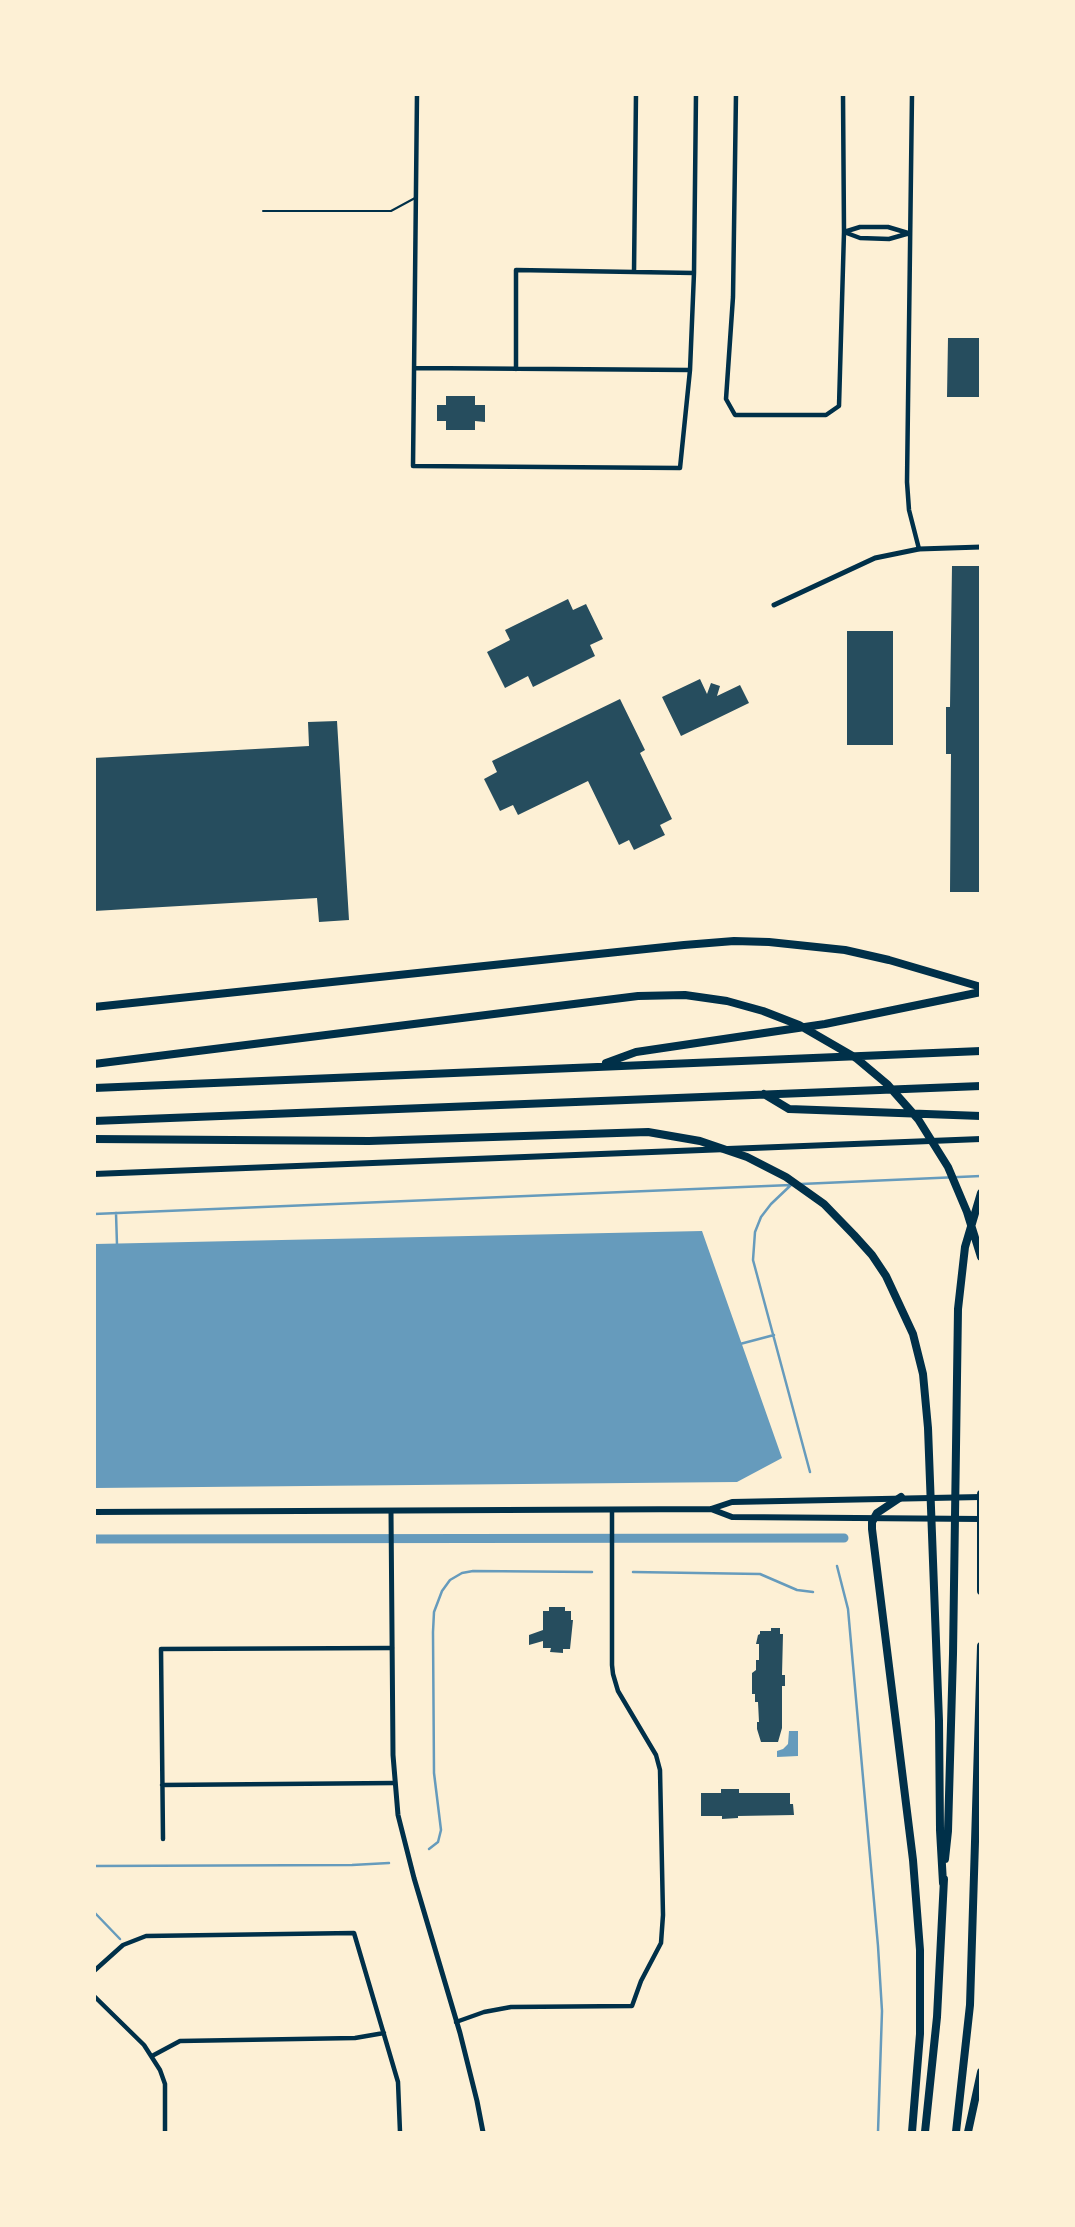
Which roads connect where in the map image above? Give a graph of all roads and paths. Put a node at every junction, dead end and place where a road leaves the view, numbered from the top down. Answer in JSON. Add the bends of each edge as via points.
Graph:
{"nodes":[{"id":1,"x":417,"y":94,"type":"edge"},
{"id":2,"x":636,"y":94,"type":"edge"},
{"id":3,"x":696,"y":94,"type":"edge"},
{"id":4,"x":736,"y":94,"type":"edge"},
{"id":5,"x":843,"y":94,"type":"edge"},
{"id":6,"x":912,"y":94,"type":"edge"},
{"id":7,"x":416,"y":198,"type":"junction"},
{"id":8,"x":263,"y":211,"type":"dead end"},
{"id":9,"x":844,"y":232,"type":"junction"},
{"id":10,"x":910,"y":233,"type":"junction"},
{"id":11,"x":634,"y":272,"type":"junction"},
{"id":12,"x":694,"y":273,"type":"junction"},
{"id":13,"x":414,"y":368,"type":"junction"},
{"id":14,"x":516,"y":369,"type":"junction"},
{"id":15,"x":690,"y":370,"type":"junction"},
{"id":16,"x":981,"y":547,"type":"edge"},
{"id":17,"x":919,"y":549,"type":"junction"},
{"id":18,"x":774,"y":605,"type":"dead end"},
{"id":19,"x":981,"y":989,"type":"edge"},
{"id":20,"x":94,"y":1007,"type":"edge"},
{"id":21,"x":981,"y":1051,"type":"edge"},
{"id":22,"x":94,"y":1064,"type":"edge"},
{"id":23,"x":596,"y":1066,"type":"junction"},
{"id":24,"x":981,"y":1086,"type":"edge"},
{"id":25,"x":94,"y":1087,"type":"edge"},
{"id":26,"x":764,"y":1094,"type":"junction"},
{"id":27,"x":981,"y":1116,"type":"edge"},
{"id":28,"x":94,"y":1121,"type":"edge"},
{"id":29,"x":94,"y":1139,"type":"edge"},
{"id":30,"x":981,"y":1139,"type":"edge"},
{"id":31,"x":94,"y":1174,"type":"edge"},
{"id":32,"x":981,"y":1193,"type":"edge"},
{"id":33,"x":981,"y":1257,"type":"edge"},
{"id":34,"x":981,"y":1496,"type":"edge"},
{"id":35,"x":901,"y":1497,"type":"junction"},
{"id":36,"x":711,"y":1509,"type":"junction"},
{"id":37,"x":612,"y":1510,"type":"junction"},
{"id":38,"x":391,"y":1511,"type":"junction"},
{"id":39,"x":94,"y":1512,"type":"edge"},
{"id":40,"x":873,"y":1519,"type":"junction"},
{"id":41,"x":981,"y":1519,"type":"edge"},
{"id":42,"x":979,"y":1553,"type":"edge"},
{"id":43,"x":981,"y":1591,"type":"edge"},
{"id":44,"x":981,"y":1646,"type":"edge"},
{"id":45,"x":392,"y":1648,"type":"junction"},
{"id":46,"x":395,"y":1783,"type":"junction"},
{"id":47,"x":162,"y":1785,"type":"junction"},
{"id":48,"x":163,"y":1839,"type":"dead end"},
{"id":49,"x":943,"y":1883,"type":"junction"},
{"id":50,"x":94,"y":1971,"type":"edge"},
{"id":51,"x":94,"y":1996,"type":"edge"},
{"id":52,"x":457,"y":2022,"type":"junction"},
{"id":53,"x":384,"y":2033,"type":"junction"},
{"id":54,"x":152,"y":2056,"type":"junction"},
{"id":55,"x":981,"y":2072,"type":"edge"},
{"id":56,"x":165,"y":2133,"type":"edge"},
{"id":57,"x":400,"y":2133,"type":"edge"},
{"id":58,"x":483,"y":2133,"type":"edge"},
{"id":59,"x":912,"y":2133,"type":"edge"},
{"id":60,"x":925,"y":2133,"type":"edge"},
{"id":61,"x":956,"y":2133,"type":"edge"},
{"id":62,"x":968,"y":2133,"type":"edge"}],
"edges":[{"from":1,"to":7,"type":"street"},
{"from":2,"to":11,"type":"street"},
{"from":3,"to":12,"type":"street"},
{"from":4,"to":9,"type":"street","via":[[733,297],[726,399],[735,415],[826,415],[839,407]]},
{"from":5,"to":9,"type":"street"},
{"from":6,"to":10,"type":"street"},
{"from":7,"to":8,"type":"lane","via":[[391,211]]},
{"from":7,"to":13,"type":"street"},
{"from":9,"to":10,"type":"street","via":[[888,227]]},
{"from":9,"to":10,"type":"street","via":[[860,238],[890,239]]},
{"from":10,"to":17,"type":"street","via":[[906,482]]},
{"from":11,"to":12,"type":"street"},
{"from":11,"to":14,"type":"street","via":[[516,270]]},
{"from":12,"to":15,"type":"street"},
{"from":13,"to":14,"type":"street"},
{"from":13,"to":15,"type":"street","via":[[413,466],[680,468]]},
{"from":14,"to":15,"type":"street"},
{"from":16,"to":17,"type":"street"},
{"from":17,"to":18,"type":"street","via":[[875,558]]},
{"from":19,"to":20,"type":"highway","via":[[845,950],[734,941]]},
{"from":19,"to":23,"type":"highway","via":[[825,1024],[636,1052]]},
{"from":21,"to":23,"type":"highway"},
{"from":22,"to":33,"type":"highway","via":[[638,996],[685,995],[727,1001],[799,1024],[856,1058],[887,1084],[918,1119],[948,1167]]},
{"from":23,"to":25,"type":"highway"},
{"from":24,"to":26,"type":"highway"},
{"from":26,"to":27,"type":"highway","via":[[789,1109]]},
{"from":26,"to":28,"type":"highway"},
{"from":29,"to":49,"type":"highway","via":[[334,1141],[667,1134],[747,1157],[786,1177],[824,1205],[872,1255],[894,1292],[923,1374]]},
{"from":30,"to":31,"type":"main road"},
{"from":32,"to":49,"type":"highway","via":[[967,1239],[958,1298],[948,1831]]},
{"from":34,"to":35,"type":"main road"},
{"from":34,"to":42,"type":"highway"},
{"from":35,"to":36,"type":"main road","via":[[732,1502]]},
{"from":35,"to":40,"type":"highway"},
{"from":36,"to":37,"type":"main road"},
{"from":36,"to":40,"type":"main road","via":[[732,1517]]},
{"from":37,"to":38,"type":"main road"},
{"from":37,"to":52,"type":"street","via":[[613,1674],[660,1770],[659,1949],[632,2006],[511,2007]]},
{"from":38,"to":39,"type":"main road"},
{"from":38,"to":45,"type":"street"},
{"from":40,"to":41,"type":"main road"},
{"from":40,"to":59,"type":"highway","via":[[920,1950],[920,2034]]},
{"from":42,"to":43,"type":"highway"},
{"from":44,"to":61,"type":"highway","via":[[970,2005]]},
{"from":45,"to":46,"type":"street"},
{"from":45,"to":47,"type":"street","via":[[162,1649]]},
{"from":46,"to":47,"type":"street"},
{"from":46,"to":52,"type":"street","via":[[410,1865]]},
{"from":47,"to":48,"type":"street"},
{"from":49,"to":60,"type":"highway","via":[[939,1990]]},
{"from":50,"to":53,"type":"street","via":[[123,1945],[146,1936],[354,1933]]},
{"from":51,"to":54,"type":"street"},
{"from":52,"to":58,"type":"street"},
{"from":53,"to":54,"type":"street","via":[[355,2038],[180,2041]]},
{"from":53,"to":57,"type":"street","via":[[398,2082]]},
{"from":54,"to":56,"type":"street","via":[[165,2084]]},
{"from":55,"to":62,"type":"highway"}]}
